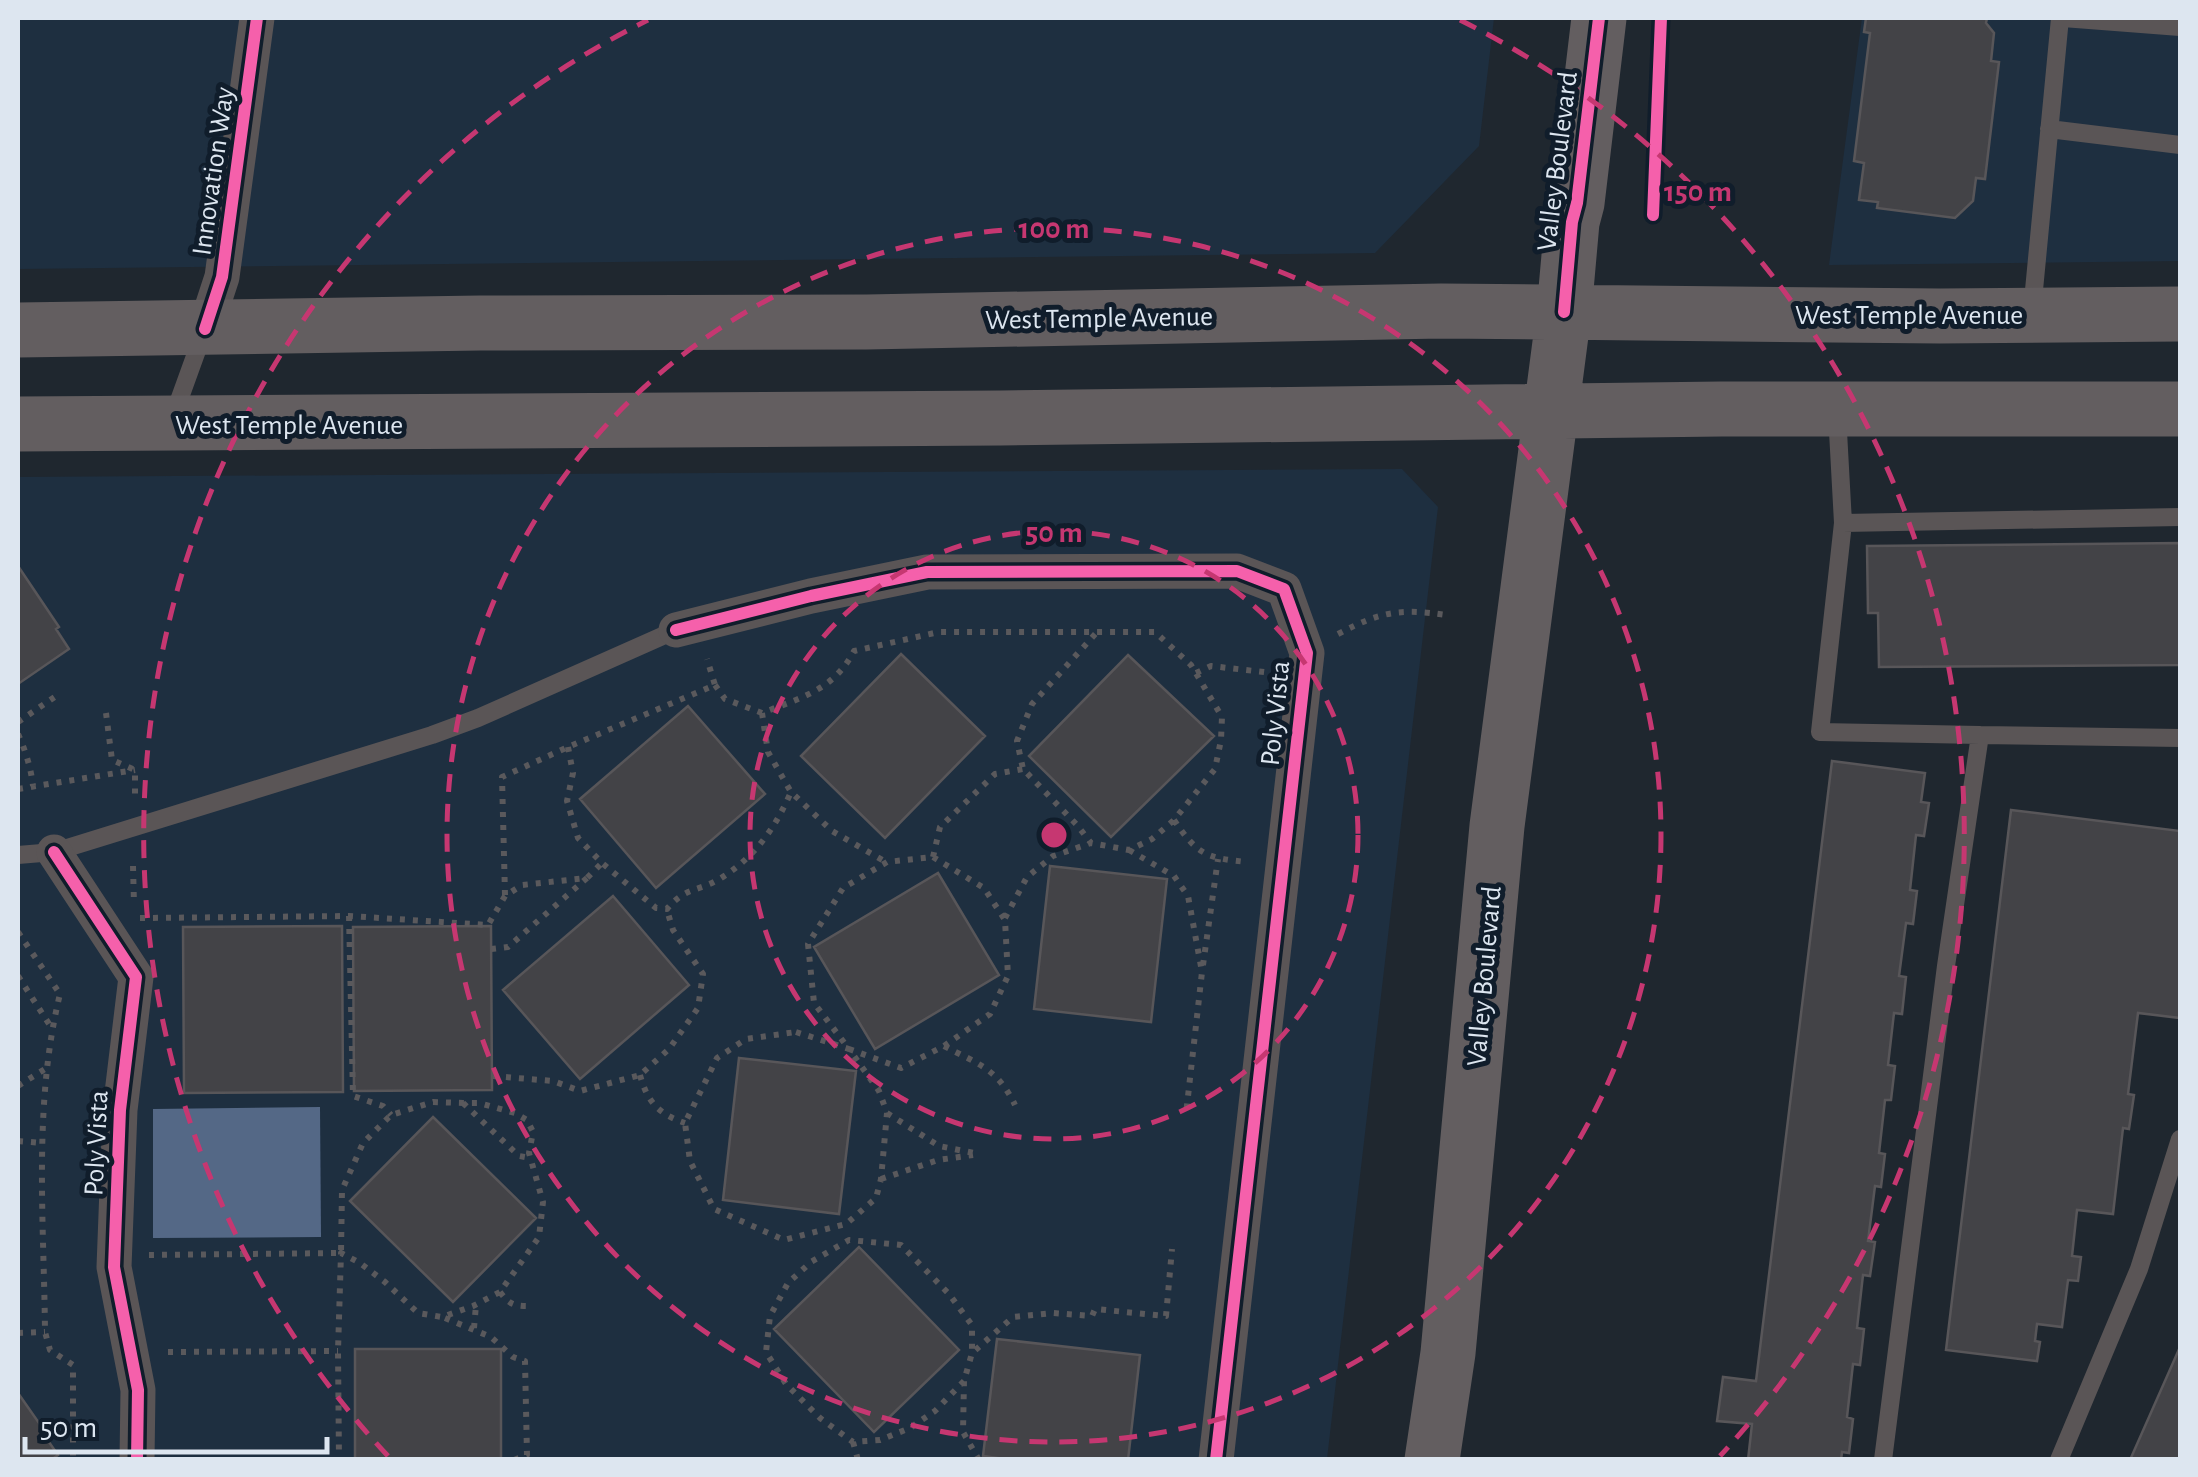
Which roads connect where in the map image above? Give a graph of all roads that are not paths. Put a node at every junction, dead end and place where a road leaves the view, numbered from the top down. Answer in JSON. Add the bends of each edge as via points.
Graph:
{"nodes":[{"id":1,"x":258,"y":18,"type":"edge"},
{"id":2,"x":1599,"y":18,"type":"edge"},
{"id":3,"x":2062,"y":18,"type":"edge"},
{"id":4,"x":2180,"y":27,"type":"edge"},
{"id":5,"x":2049,"y":129,"type":"junction"},
{"id":6,"x":2180,"y":145,"type":"edge"},
{"id":7,"x":1564,"y":312,"type":"junction"},
{"id":8,"x":2180,"y":314,"type":"edge"},
{"id":9,"x":2031,"y":315,"type":"junction"},
{"id":10,"x":205,"y":328,"type":"junction"},
{"id":11,"x":18,"y":330,"type":"edge"},
{"id":12,"x":2180,"y":409,"type":"edge"},
{"id":13,"x":1836,"y":410,"type":"junction"},
{"id":14,"x":1551,"y":412,"type":"junction"},
{"id":15,"x":18,"y":424,"type":"edge"},
{"id":16,"x":170,"y":424,"type":"junction"},
{"id":17,"x":2180,"y":517,"type":"edge"},
{"id":18,"x":1843,"y":522,"type":"junction"},
{"id":19,"x":687,"y":627,"type":"joint"},
{"id":20,"x":1980,"y":735,"type":"junction"},
{"id":21,"x":2180,"y":738,"type":"edge"},
{"id":22,"x":54,"y":852,"type":"junction"},
{"id":23,"x":18,"y":854,"type":"edge"},
{"id":24,"x":2180,"y":1140,"type":"edge"},
{"id":25,"x":138,"y":1460,"type":"edge"},
{"id":26,"x":1216,"y":1460,"type":"edge"},
{"id":27,"x":1432,"y":1460,"type":"edge"},
{"id":28,"x":1883,"y":1460,"type":"edge"},
{"id":29,"x":2059,"y":1460,"type":"edge"}],
"edges":[{"from":1,"to":10,"type":"street","name":"Innovation Way","via":[[222,277]]},
{"from":2,"to":7,"type":"main road","name":"Valley Boulevard"},
{"from":3,"to":4,"type":"lane"},
{"from":3,"to":5,"type":"lane"},
{"from":5,"to":6,"type":"lane"},
{"from":5,"to":9,"type":"lane"},
{"from":7,"to":9,"type":"main road","name":"West Temple Avenue"},
{"from":7,"to":10,"type":"main road","name":"West Temple Avenue"},
{"from":7,"to":14,"type":"main road","name":"Valley Boulevard"},
{"from":8,"to":9,"type":"main road","name":"West Temple Avenue"},
{"from":10,"to":11,"type":"main road","name":"West Temple Avenue"},
{"from":10,"to":16,"type":"lane"},
{"from":12,"to":13,"type":"main road","name":"West Temple Avenue"},
{"from":13,"to":14,"type":"main road","name":"West Temple Avenue"},
{"from":13,"to":18,"type":"lane"},
{"from":14,"to":16,"type":"main road","name":"West Temple Avenue"},
{"from":14,"to":27,"type":"main road","name":"Valley Boulevard","via":[[1497,826],[1448,1353]]},
{"from":15,"to":16,"type":"main road","name":"West Temple Avenue"},
{"from":17,"to":18,"type":"lane"},
{"from":18,"to":20,"type":"lane","via":[[1820,732]]},
{"from":19,"to":22,"type":"lane","name":"Poly Vista","via":[[432,735]]},
{"from":19,"to":26,"type":"street","name":"Poly Vista","via":[[927,572],[1238,572],[1284,589],[1307,653]]},
{"from":20,"to":21,"type":"lane"},
{"from":20,"to":28,"type":"lane"},
{"from":22,"to":23,"type":"lane","name":"Poly Vista"},
{"from":22,"to":25,"type":"street","name":"Poly Vista","via":[[136,977],[120,1110],[114,1267],[138,1390]]},
{"from":24,"to":29,"type":"lane","via":[[2139,1269]]}]}
